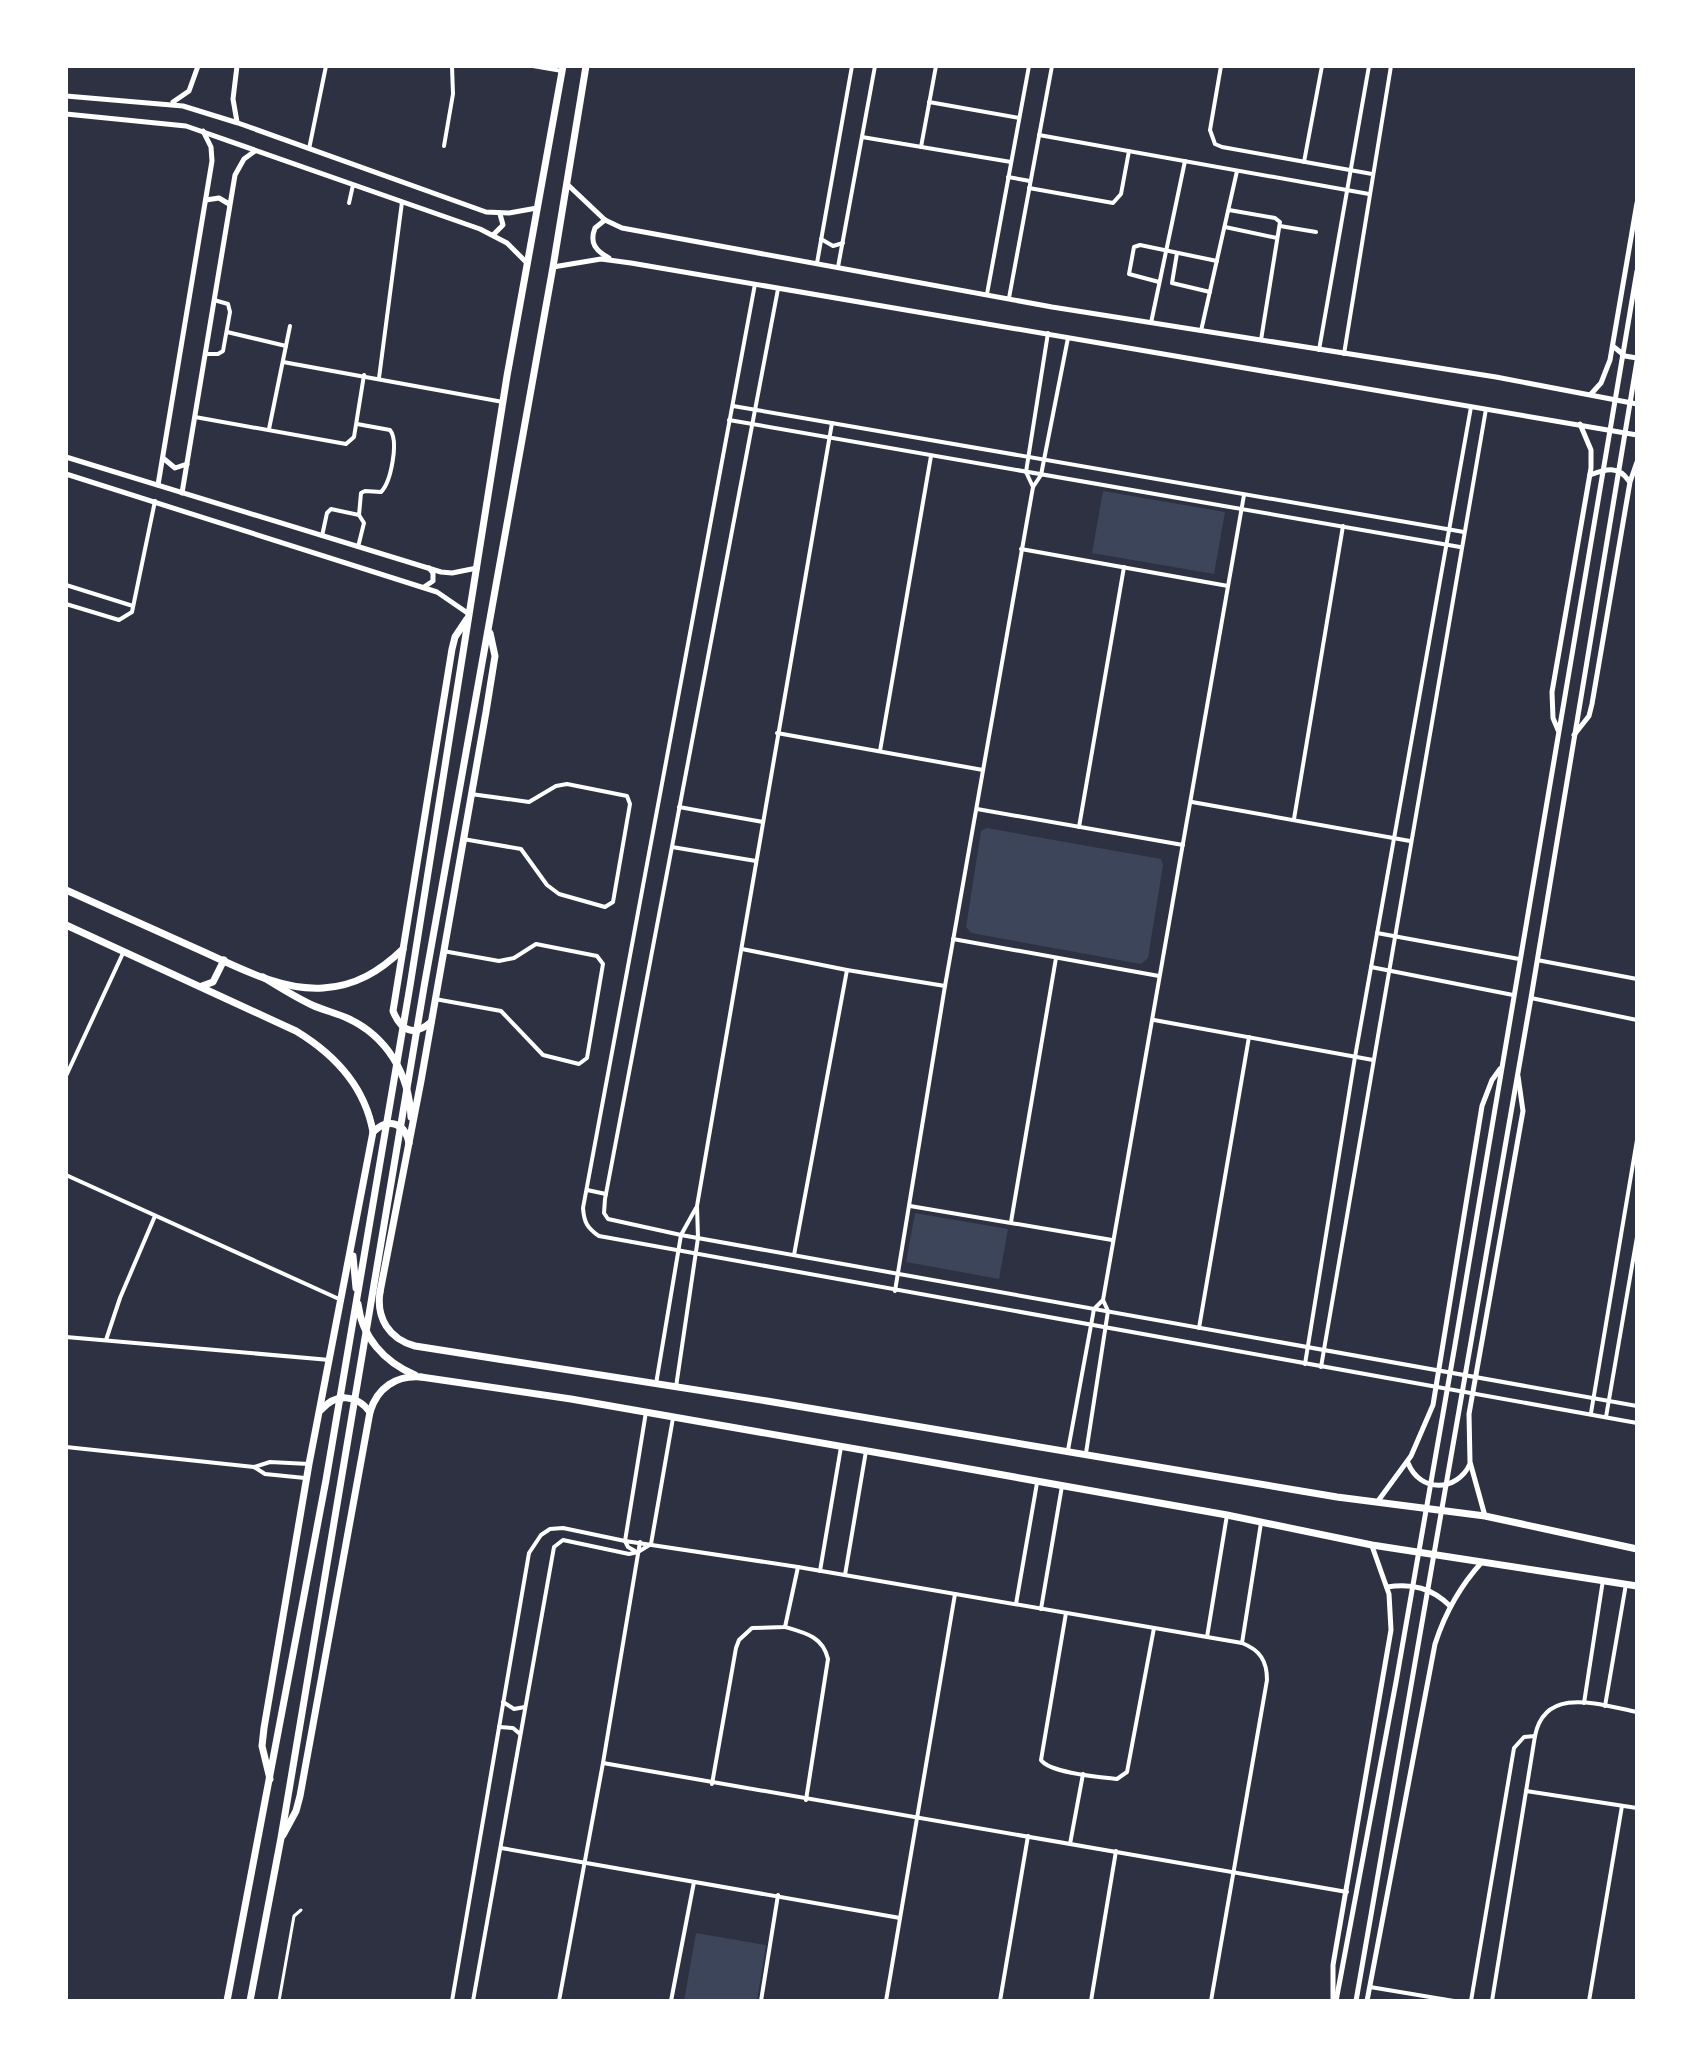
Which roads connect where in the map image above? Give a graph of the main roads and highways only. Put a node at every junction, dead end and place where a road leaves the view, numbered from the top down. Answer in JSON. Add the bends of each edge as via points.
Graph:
{"nodes":[{"id":1,"x":562,"y":68,"type":"edge"},
{"id":2,"x":586,"y":68,"type":"edge"},
{"id":3,"x":469,"y":616,"type":"junction"},
{"id":4,"x":489,"y":631,"type":"junction"},
{"id":5,"x":66,"y":890,"type":"edge"},
{"id":6,"x":66,"y":925,"type":"edge"},
{"id":7,"x":403,"y":949,"type":"junction"},
{"id":8,"x":224,"y":960,"type":"junction"},
{"id":9,"x":263,"y":977,"type":"junction"},
{"id":10,"x":200,"y":986,"type":"junction"},
{"id":11,"x":431,"y":1022,"type":"junction"},
{"id":12,"x":373,"y":1132,"type":"junction"},
{"id":13,"x":410,"y":1139,"type":"junction"},
{"id":14,"x":352,"y":1250,"type":"junction"},
{"id":15,"x":421,"y":1377,"type":"junction"},
{"id":16,"x":370,"y":1412,"type":"junction"},
{"id":17,"x":319,"y":1415,"type":"junction"},
{"id":18,"x":1637,"y":1549,"type":"edge"},
{"id":19,"x":1637,"y":1586,"type":"edge"},
{"id":20,"x":270,"y":1780,"type":"junction"},
{"id":21,"x":281,"y":1838,"type":"junction"},
{"id":22,"x":227,"y":2001,"type":"edge"},
{"id":23,"x":250,"y":2001,"type":"edge"}],
"edges":[{"from":1,"to":3,"type":"main road"},
{"from":2,"to":4,"type":"main road"},
{"from":3,"to":7,"type":"main road","via":[[452,649]]},
{"from":3,"to":20,"type":"main road","via":[[403,1032]]},
{"from":4,"to":11,"type":"main road","via":[[495,656]]},
{"from":4,"to":21,"type":"main road"},
{"from":5,"to":8,"type":"main road"},
{"from":6,"to":10,"type":"main road"},
{"from":7,"to":9,"type":"main road","via":[[382,969],[343,985],[302,987]]},
{"from":7,"to":11,"type":"main road","via":[[393,1011],[408,1031],[421,1031]]},
{"from":8,"to":9,"type":"main road"},
{"from":8,"to":10,"type":"main road","via":[[213,982]]},
{"from":9,"to":13,"type":"main road","via":[[359,1024],[381,1042],[407,1086]]},
{"from":10,"to":12,"type":"main road","via":[[296,1031],[326,1052],[354,1084]]},
{"from":11,"to":13,"type":"main road"},
{"from":12,"to":13,"type":"main road","via":[[391,1122]]},
{"from":12,"to":14,"type":"main road"},
{"from":13,"to":18,"type":"main road","via":[[379,1308],[393,1336],[407,1344],[1337,1497],[1485,1516]]},
{"from":14,"to":15,"type":"main road","via":[[365,1329],[384,1356]]},
{"from":14,"to":17,"type":"main road"},
{"from":15,"to":16,"type":"main road","via":[[389,1384]]},
{"from":15,"to":19,"type":"main road","via":[[646,1412],[1372,1545]]},
{"from":16,"to":17,"type":"main road","via":[[347,1397],[333,1400]]},
{"from":16,"to":21,"type":"main road","via":[[300,1796]]},
{"from":17,"to":20,"type":"main road","via":[[264,1728],[264,1763]]},
{"from":20,"to":22,"type":"main road"},
{"from":21,"to":23,"type":"main road"}]}
